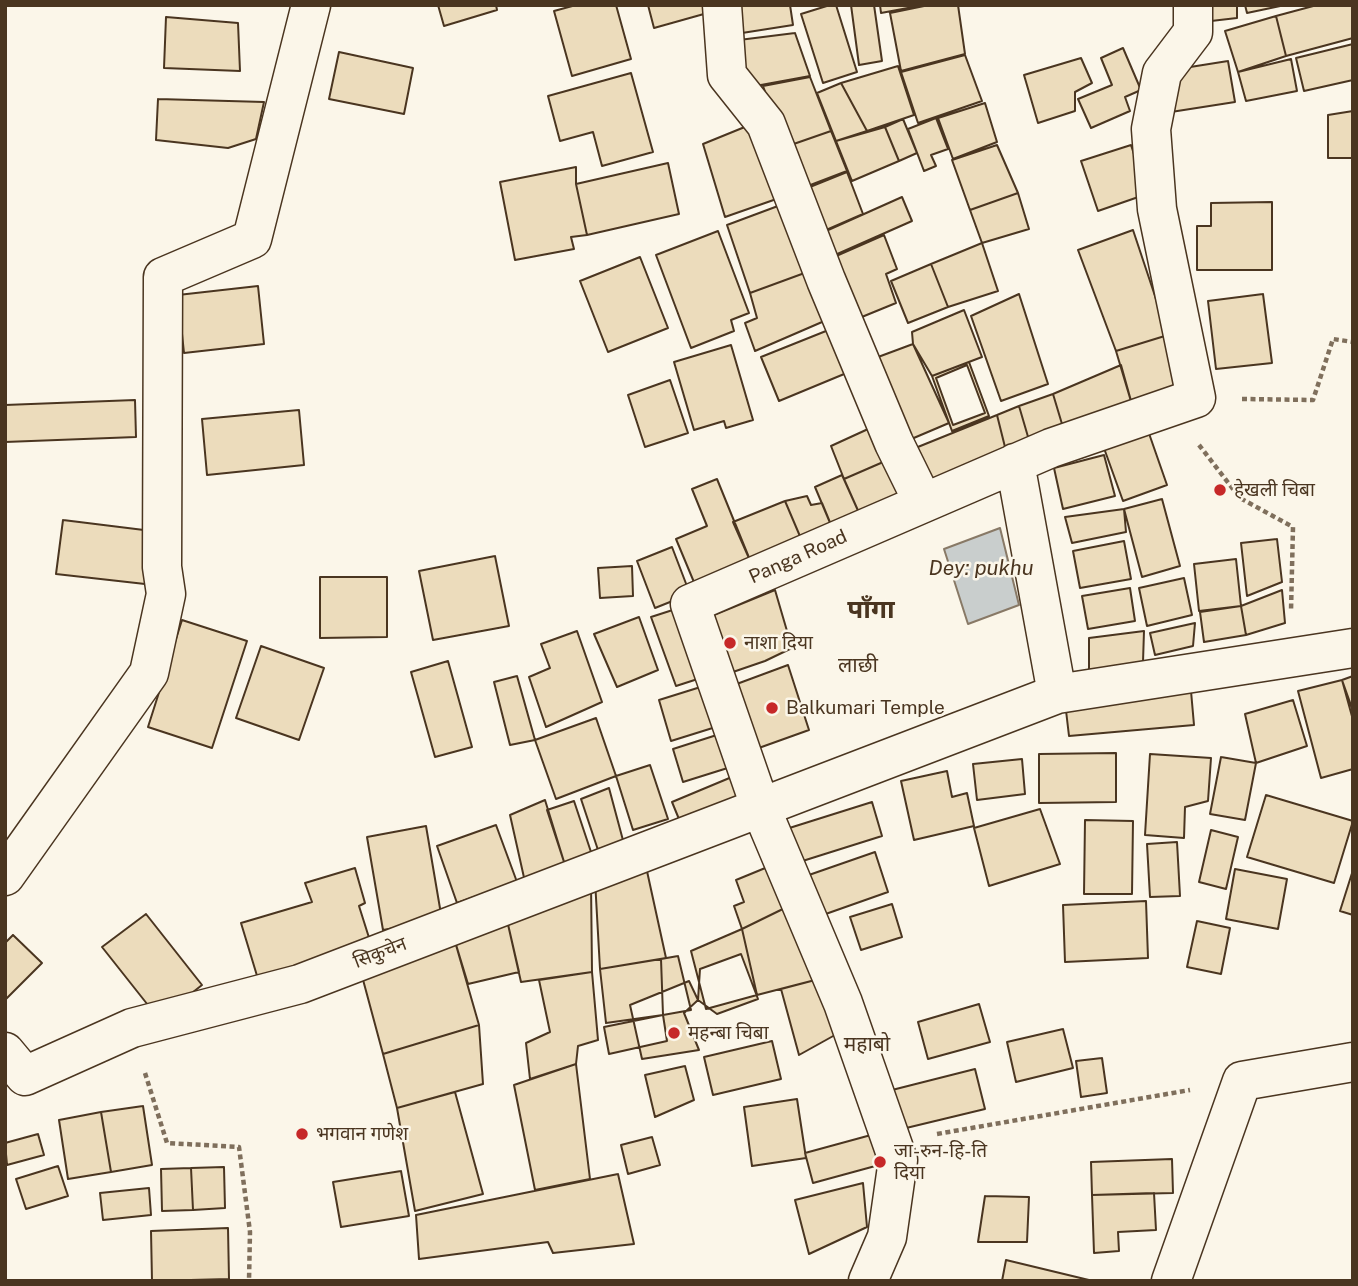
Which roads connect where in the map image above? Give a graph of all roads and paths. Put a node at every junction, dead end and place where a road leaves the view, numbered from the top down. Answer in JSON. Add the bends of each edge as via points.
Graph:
{"nodes":[{"id":1,"x":311,"y":5,"type":"edge"},
{"id":2,"x":722,"y":5,"type":"edge"},
{"id":3,"x":1193,"y":5,"type":"edge"},
{"id":4,"x":1353,"y":341,"type":"edge"},
{"id":5,"x":1183,"y":402,"type":"junction"},
{"id":6,"x":1015,"y":463,"type":"junction"},
{"id":7,"x":923,"y":502,"type":"junction"},
{"id":8,"x":1353,"y":648,"type":"edge"},
{"id":9,"x":1290,"y":658,"type":"junction"},
{"id":10,"x":1057,"y":694,"type":"junction"},
{"id":11,"x":760,"y":806,"type":"junction"},
{"id":12,"x":5,"y":876,"type":"edge"},
{"id":13,"x":132,"y":1028,"type":"junction"},
{"id":14,"x":1353,"y":1062,"type":"edge"},
{"id":15,"x":12,"y":1072,"type":"edge"},
{"id":16,"x":1242,"y":1081,"type":"junction"},
{"id":17,"x":891,"y":1143,"type":"junction"},
{"id":18,"x":249,"y":1281,"type":"edge"},
{"id":19,"x":868,"y":1281,"type":"edge"},
{"id":20,"x":1171,"y":1281,"type":"edge"}],
"edges":[{"from":1,"to":12,"type":"street","via":[[252,239],[163,276],[162,567],[166,594],[149,673]]},
{"from":2,"to":7,"type":"street","via":[[727,75],[766,124],[826,280]]},
{"from":3,"to":5,"type":"street","via":[[1193,32],[1162,74],[1152,129],[1157,209]]},
{"from":4,"to":5,"type":"path","via":[[1333,339],[1313,400]]},
{"from":5,"to":6,"type":"street","name":"Panga Road"},
{"from":5,"to":9,"type":"path","via":[[1240,498],[1293,527]]},
{"from":6,"to":7,"type":"street","name":"Panga Road"},
{"from":6,"to":10,"type":"street"},
{"from":7,"to":11,"type":"street","name":"Panga Road","via":[[690,604]]},
{"from":8,"to":9,"type":"street","name":"सिकुचेन"},
{"from":9,"to":10,"type":"street","name":"सिकुचेन"},
{"from":10,"to":11,"type":"street","name":"सिकुचेन"},
{"from":11,"to":13,"type":"street","name":"सिकुचेन","via":[[300,984]]},
{"from":11,"to":17,"type":"street","name":"Panga Road","via":[[843,1003]]},
{"from":13,"to":15,"type":"street","name":"सिकुचेन"},
{"from":13,"to":18,"type":"path","via":[[167,1143],[239,1147],[250,1232]]},
{"from":14,"to":16,"type":"street"},
{"from":16,"to":17,"type":"path"},
{"from":16,"to":20,"type":"street"},
{"from":17,"to":19,"type":"street","name":"Panga Road","via":[[898,1160],[892,1209],[887,1237]]}]}
